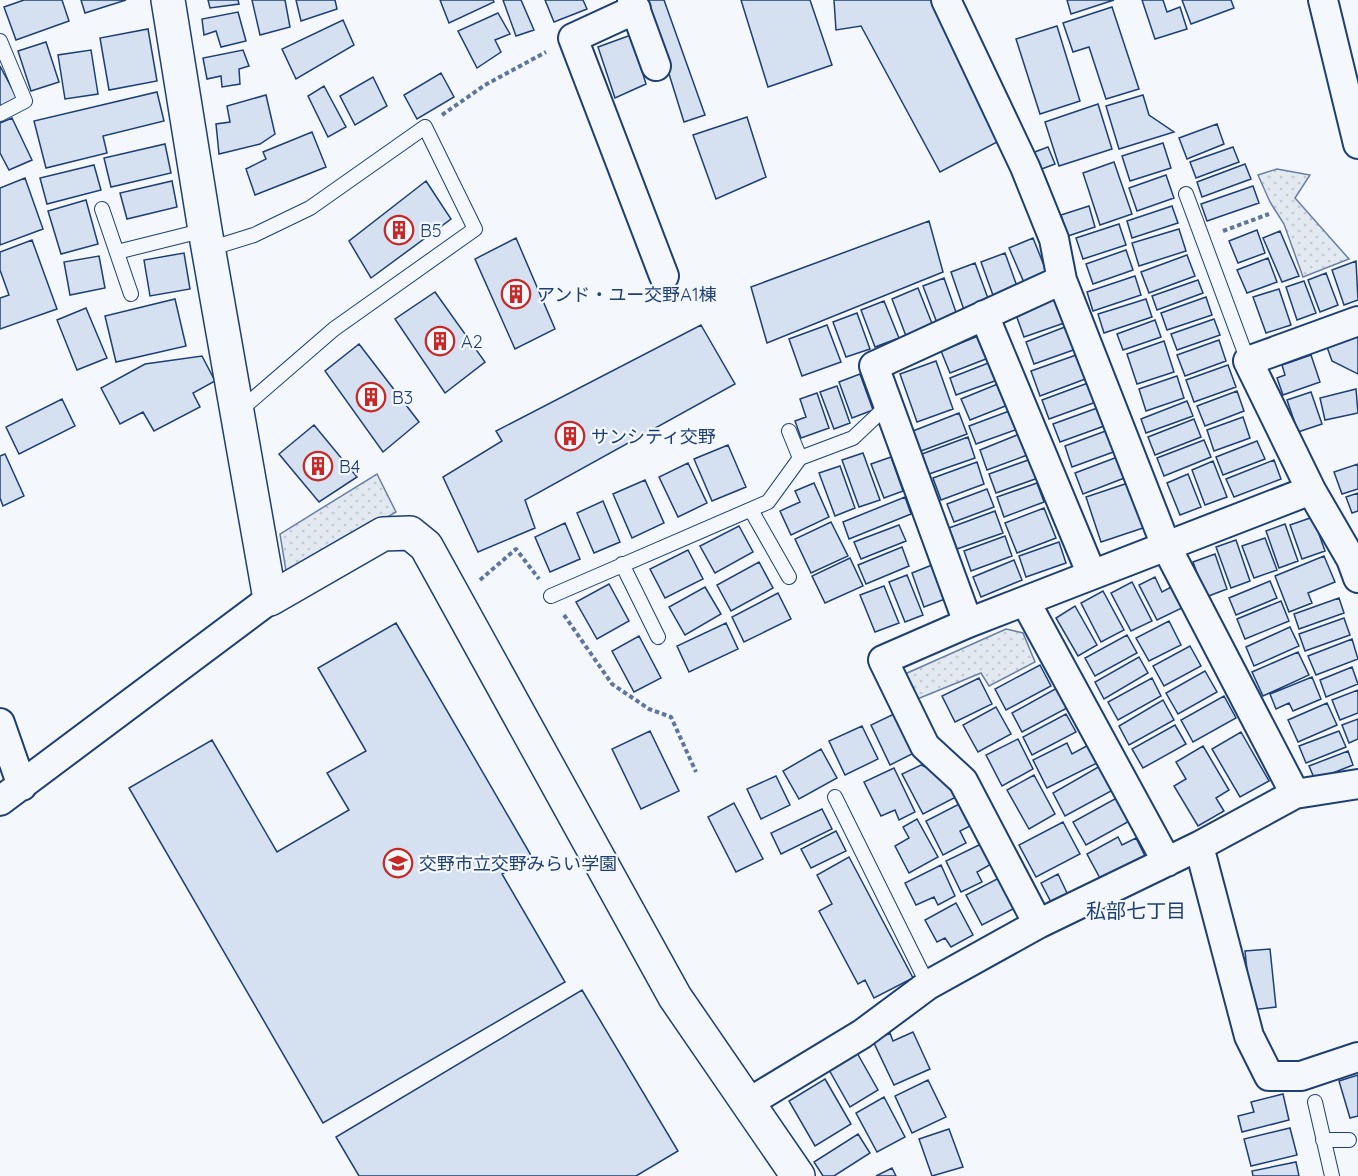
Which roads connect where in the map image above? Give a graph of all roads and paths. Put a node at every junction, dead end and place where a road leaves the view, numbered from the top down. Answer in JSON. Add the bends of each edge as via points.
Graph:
{"nodes":[{"id":1,"x":168,"y":0,"type":"edge"},
{"id":2,"x":946,"y":0,"type":"edge"},
{"id":3,"x":1323,"y":0,"type":"edge"},
{"id":4,"x":634,"y":4,"type":"edge"},
{"id":5,"x":573,"y":38,"type":"junction"},
{"id":6,"x":0,"y":41,"type":"edge"},
{"id":7,"x":656,"y":66,"type":"dead end"},
{"id":8,"x":1354,"y":108,"type":"edge"},
{"id":9,"x":0,"y":114,"type":"edge"},
{"id":10,"x":424,"y":127,"type":"junction"},
{"id":11,"x":1358,"y":144,"type":"edge"},
{"id":12,"x":1186,"y":194,"type":"dead end"},
{"id":13,"x":102,"y":209,"type":"dead end"},
{"id":14,"x":1269,"y":214,"type":"dead end"},
{"id":15,"x":1203,"y":238,"type":"junction"},
{"id":16,"x":207,"y":239,"type":"junction"},
{"id":17,"x":117,"y":252,"type":"junction"},
{"id":18,"x":664,"y":276,"type":"dead end"},
{"id":19,"x":1055,"y":283,"type":"dead end"},
{"id":20,"x":131,"y":294,"type":"dead end"},
{"id":21,"x":984,"y":315,"type":"junction"},
{"id":22,"x":1358,"y":321,"type":"edge"},
{"id":23,"x":1248,"y":361,"type":"junction"},
{"id":24,"x":888,"y":405,"type":"junction"},
{"id":25,"x":238,"y":412,"type":"junction"},
{"id":26,"x":789,"y":431,"type":"dead end"},
{"id":27,"x":800,"y":458,"type":"junction"},
{"id":28,"x":1311,"y":490,"type":"junction"},
{"id":29,"x":751,"y":510,"type":"junction"},
{"id":30,"x":1166,"y":546,"type":"junction"},
{"id":31,"x":622,"y":564,"type":"junction"},
{"id":32,"x":1356,"y":564,"type":"edge"},
{"id":33,"x":1092,"y":575,"type":"junction"},
{"id":34,"x":789,"y":577,"type":"dead end"},
{"id":35,"x":551,"y":596,"type":"junction"},
{"id":36,"x":270,"y":599,"type":"junction"},
{"id":37,"x":456,"y":599,"type":"junction"},
{"id":38,"x":1025,"y":601,"type":"junction"},
{"id":39,"x":968,"y":623,"type":"junction"},
{"id":40,"x":658,"y":637,"type":"dead end"},
{"id":41,"x":0,"y":723,"type":"edge"},
{"id":42,"x":696,"y":772,"type":"dead end"},
{"id":43,"x":1358,"y":784,"type":"edge"},
{"id":44,"x":11,"y":794,"type":"edge"},
{"id":45,"x":1295,"y":794,"type":"junction"},
{"id":46,"x":835,"y":796,"type":"dead end"},
{"id":47,"x":1199,"y":846,"type":"junction"},
{"id":48,"x":1167,"y":862,"type":"junction"},
{"id":49,"x":1038,"y":924,"type":"junction"},
{"id":50,"x":928,"y":985,"type":"junction"},
{"id":51,"x":1358,"y":1057,"type":"edge"},
{"id":52,"x":748,"y":1102,"type":"junction"},
{"id":53,"x":1314,"y":1102,"type":"dead end"},
{"id":54,"x":1323,"y":1140,"type":"junction"},
{"id":55,"x":1348,"y":1140,"type":"dead end"},
{"id":56,"x":798,"y":1176,"type":"edge"},
{"id":57,"x":1332,"y":1176,"type":"edge"}],
"edges":[{"from":1,"to":16,"type":"street"},
{"from":2,"to":30,"type":"street","via":[[1025,167],[1053,239],[1062,280]]},
{"from":3,"to":8,"type":"street"},
{"from":4,"to":5,"type":"street"},
{"from":4,"to":7,"type":"street"},
{"from":5,"to":10,"type":"path","via":[[485,85]]},
{"from":5,"to":18,"type":"street"},
{"from":6,"to":9,"type":"lane","via":[[25,101]]},
{"from":8,"to":11,"type":"street"},
{"from":10,"to":16,"type":"lane","via":[[310,208],[255,235]]},
{"from":10,"to":25,"type":"lane","via":[[475,229],[334,330]]},
{"from":12,"to":15,"type":"lane"},
{"from":13,"to":17,"type":"lane"},
{"from":14,"to":15,"type":"path"},
{"from":15,"to":23,"type":"lane"},
{"from":16,"to":17,"type":"lane"},
{"from":16,"to":25,"type":"street"},
{"from":17,"to":20,"type":"lane"},
{"from":19,"to":21,"type":"street"},
{"from":21,"to":24,"type":"street","via":[[874,366]]},
{"from":21,"to":33,"type":"street"},
{"from":22,"to":23,"type":"street"},
{"from":23,"to":28,"type":"street"},
{"from":24,"to":27,"type":"lane","via":[[853,438]]},
{"from":24,"to":39,"type":"street"},
{"from":25,"to":36,"type":"street"},
{"from":26,"to":27,"type":"lane"},
{"from":27,"to":29,"type":"lane","via":[[768,502]]},
{"from":28,"to":30,"type":"street"},
{"from":28,"to":32,"type":"street"},
{"from":29,"to":31,"type":"lane"},
{"from":29,"to":34,"type":"lane"},
{"from":30,"to":33,"type":"street"},
{"from":30,"to":45,"type":"street"},
{"from":31,"to":35,"type":"lane"},
{"from":31,"to":40,"type":"lane"},
{"from":33,"to":38,"type":"street"},
{"from":35,"to":37,"type":"path","via":[[516,549]]},
{"from":35,"to":42,"type":"path","via":[[612,684],[649,709],[670,717]]},
{"from":36,"to":37,"type":"street","via":[[382,534],[410,533],[426,546]]},
{"from":36,"to":44,"type":"street"},
{"from":37,"to":52,"type":"street","via":[[675,997]]},
{"from":38,"to":39,"type":"street"},
{"from":38,"to":48,"type":"street"},
{"from":39,"to":49,"type":"street","via":[[883,660],[925,746],[963,781]]},
{"from":41,"to":44,"type":"street"},
{"from":43,"to":45,"type":"street"},
{"from":45,"to":47,"type":"street"},
{"from":46,"to":50,"type":"lane"},
{"from":47,"to":48,"type":"street"},
{"from":47,"to":51,"type":"street","via":[[1249,1036],[1269,1076],[1301,1076]]},
{"from":48,"to":49,"type":"street"},
{"from":49,"to":50,"type":"street"},
{"from":50,"to":52,"type":"street","via":[[862,1034]]},
{"from":52,"to":56,"type":"street"},
{"from":53,"to":54,"type":"lane"},
{"from":54,"to":55,"type":"lane"},
{"from":54,"to":57,"type":"lane"}]}
